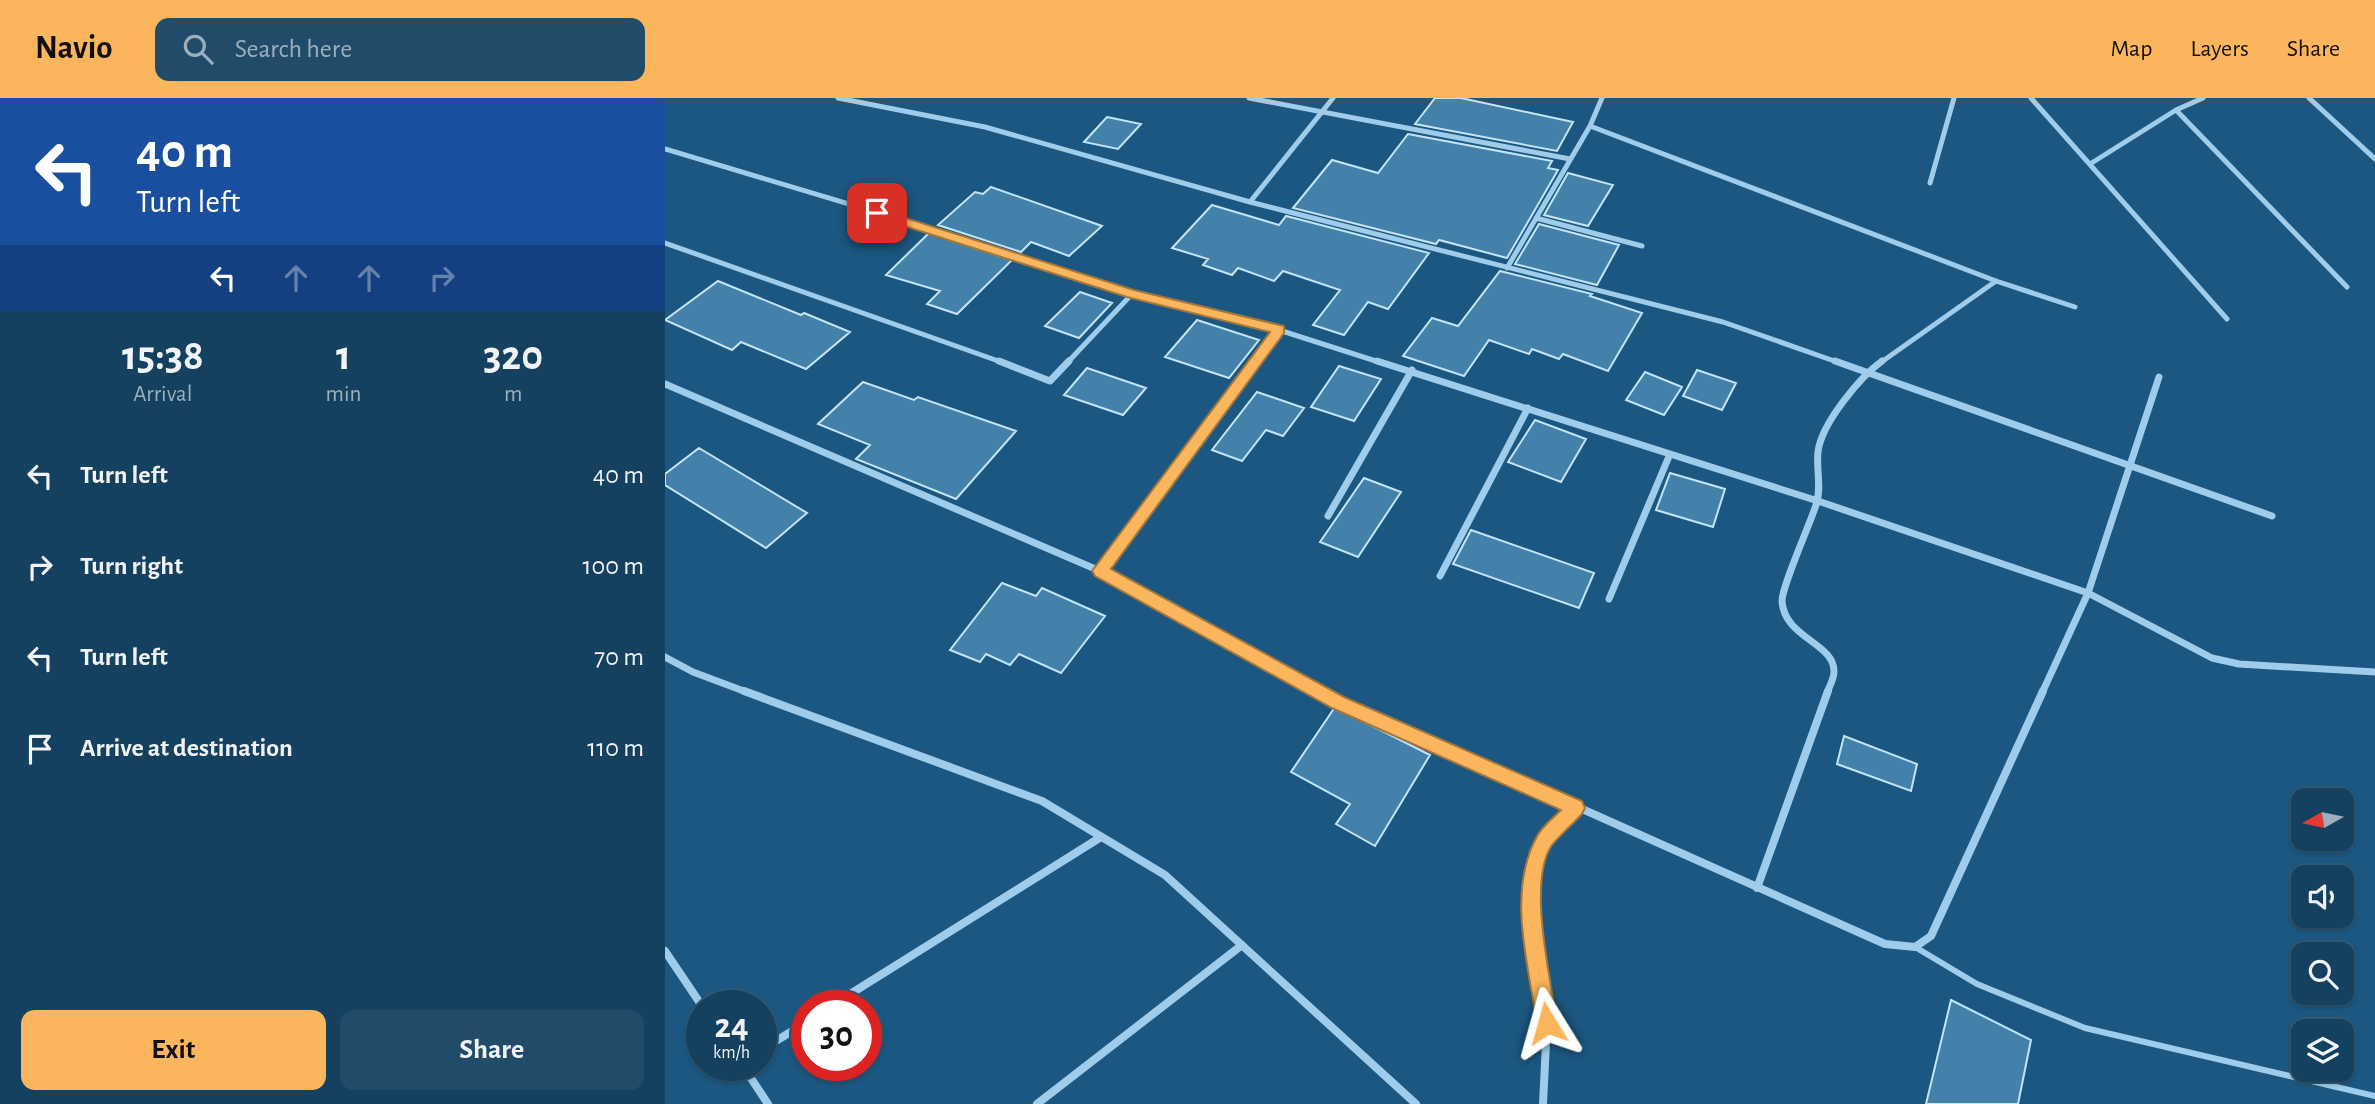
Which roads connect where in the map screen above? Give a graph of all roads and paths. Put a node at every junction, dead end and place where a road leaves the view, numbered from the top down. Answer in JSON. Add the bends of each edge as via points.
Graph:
{"nodes":[{"id":1,"x":838,"y":98,"type":"edge"},
{"id":2,"x":1249,"y":98,"type":"edge"},
{"id":3,"x":1333,"y":98,"type":"edge"},
{"id":4,"x":1602,"y":98,"type":"edge"},
{"id":5,"x":1954,"y":98,"type":"edge"},
{"id":6,"x":2031,"y":98,"type":"edge"},
{"id":7,"x":2203,"y":98,"type":"edge"},
{"id":8,"x":2309,"y":98,"type":"edge"},
{"id":9,"x":2176,"y":110,"type":"junction"},
{"id":10,"x":1322,"y":111,"type":"junction"},
{"id":11,"x":1590,"y":126,"type":"junction"},
{"id":12,"x":665,"y":149,"type":"edge"},
{"id":13,"x":1570,"y":159,"type":"junction"},
{"id":14,"x":2375,"y":159,"type":"edge"},
{"id":15,"x":2090,"y":164,"type":"junction"},
{"id":16,"x":1930,"y":183,"type":"dead end"},
{"id":17,"x":1250,"y":202,"type":"junction"},
{"id":18,"x":1536,"y":218,"type":"junction"},
{"id":19,"x":665,"y":243,"type":"edge"},
{"id":20,"x":1643,"y":246,"type":"dead end"},
{"id":21,"x":1507,"y":268,"type":"junction"},
{"id":22,"x":1996,"y":281,"type":"junction"},
{"id":23,"x":2347,"y":287,"type":"dead end"},
{"id":24,"x":1132,"y":294,"type":"junction"},
{"id":25,"x":2075,"y":307,"type":"dead end"},
{"id":26,"x":2227,"y":319,"type":"dead end"},
{"id":27,"x":1279,"y":330,"type":"junction"},
{"id":28,"x":1412,"y":370,"type":"junction"},
{"id":29,"x":1865,"y":373,"type":"junction"},
{"id":30,"x":2159,"y":377,"type":"dead end"},
{"id":31,"x":665,"y":384,"type":"edge"},
{"id":32,"x":1528,"y":408,"type":"junction"},
{"id":33,"x":1670,"y":454,"type":"junction"},
{"id":34,"x":2131,"y":464,"type":"junction"},
{"id":35,"x":1818,"y":501,"type":"junction"},
{"id":36,"x":1328,"y":516,"type":"dead end"},
{"id":37,"x":2272,"y":516,"type":"dead end"},
{"id":38,"x":1100,"y":571,"type":"junction"},
{"id":39,"x":1440,"y":576,"type":"dead end"},
{"id":40,"x":2088,"y":593,"type":"junction"},
{"id":41,"x":1609,"y":599,"type":"dead end"},
{"id":42,"x":665,"y":657,"type":"edge"},
{"id":43,"x":2375,"y":671,"type":"edge"},
{"id":44,"x":1576,"y":808,"type":"junction"},
{"id":45,"x":1101,"y":836,"type":"junction"},
{"id":46,"x":1757,"y":888,"type":"junction"},
{"id":47,"x":1242,"y":945,"type":"junction"},
{"id":48,"x":1915,"y":947,"type":"junction"},
{"id":49,"x":665,"y":951,"type":"edge"},
{"id":50,"x":691,"y":990,"type":"edge"},
{"id":51,"x":856,"y":990,"type":"edge"},
{"id":52,"x":753,"y":1081,"type":"edge"},
{"id":53,"x":2375,"y":1096,"type":"edge"},
{"id":54,"x":768,"y":1104,"type":"edge"},
{"id":55,"x":1037,"y":1104,"type":"edge"},
{"id":56,"x":1416,"y":1104,"type":"edge"},
{"id":57,"x":1543,"y":1104,"type":"edge"}],
"edges":[{"from":1,"to":17,"type":"street","via":[[985,127]]},
{"from":2,"to":10,"type":"street"},
{"from":3,"to":10,"type":"street"},
{"from":4,"to":11,"type":"street"},
{"from":5,"to":16,"type":"street"},
{"from":6,"to":15,"type":"street"},
{"from":7,"to":9,"type":"street"},
{"from":8,"to":14,"type":"street"},
{"from":9,"to":15,"type":"street"},
{"from":9,"to":23,"type":"street"},
{"from":10,"to":13,"type":"street"},
{"from":10,"to":17,"type":"street"},
{"from":11,"to":13,"type":"street"},
{"from":11,"to":22,"type":"street"},
{"from":12,"to":24,"type":"street"},
{"from":13,"to":18,"type":"street"},
{"from":15,"to":26,"type":"street"},
{"from":17,"to":21,"type":"street"},
{"from":18,"to":20,"type":"street"},
{"from":18,"to":21,"type":"street"},
{"from":19,"to":24,"type":"street","via":[[949,341],[1050,381]]},
{"from":21,"to":29,"type":"street","via":[[1723,322]]},
{"from":22,"to":25,"type":"street"},
{"from":22,"to":29,"type":"street"},
{"from":24,"to":27,"type":"street"},
{"from":27,"to":28,"type":"street"},
{"from":27,"to":38,"type":"street"},
{"from":28,"to":32,"type":"street"},
{"from":28,"to":36,"type":"street"},
{"from":29,"to":34,"type":"street"},
{"from":29,"to":35,"type":"street","via":[[1838,409],[1818,449]]},
{"from":30,"to":34,"type":"street"},
{"from":31,"to":38,"type":"street"},
{"from":32,"to":33,"type":"street"},
{"from":32,"to":39,"type":"street"},
{"from":33,"to":35,"type":"street"},
{"from":33,"to":41,"type":"street"},
{"from":34,"to":37,"type":"street"},
{"from":34,"to":40,"type":"street"},
{"from":35,"to":40,"type":"street"},
{"from":35,"to":46,"type":"street","via":[[1782,600],[1793,628],[1826,652],[1834,673]]},
{"from":38,"to":44,"type":"street","via":[[1338,702]]},
{"from":40,"to":43,"type":"street","via":[[2212,657],[2239,664]]},
{"from":40,"to":48,"type":"street","via":[[1931,936]]},
{"from":42,"to":45,"type":"street","via":[[692,672],[1042,801]]},
{"from":44,"to":46,"type":"street"},
{"from":44,"to":57,"type":"street","via":[[1543,841],[1531,877],[1532,921],[1547,1023]]},
{"from":45,"to":47,"type":"street","via":[[1165,875]]},
{"from":45,"to":51,"type":"street"},
{"from":46,"to":48,"type":"street","via":[[1885,944]]},
{"from":47,"to":55,"type":"street"},
{"from":47,"to":56,"type":"street"},
{"from":48,"to":53,"type":"lane","via":[[1977,984],[2085,1028]]},
{"from":49,"to":50,"type":"street"},
{"from":52,"to":54,"type":"street"}]}
